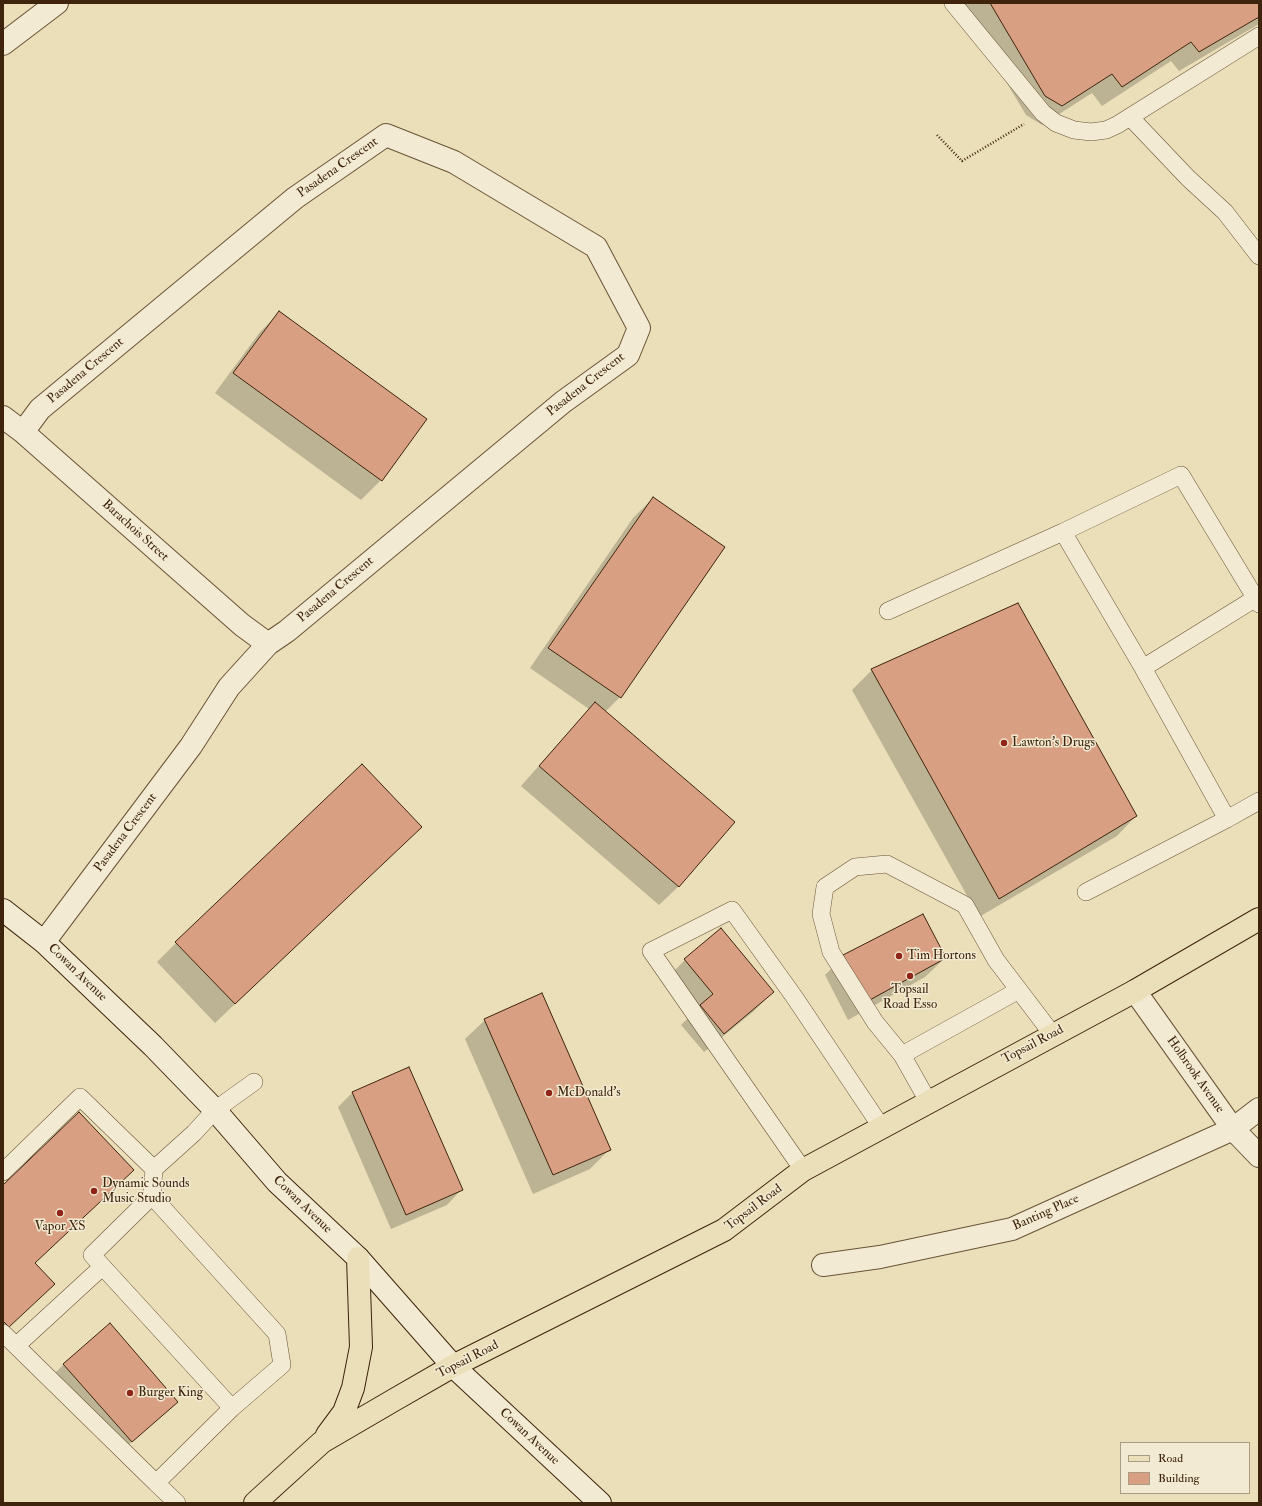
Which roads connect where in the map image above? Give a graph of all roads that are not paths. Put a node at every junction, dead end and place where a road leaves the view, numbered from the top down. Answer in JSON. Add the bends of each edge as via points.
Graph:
{"nodes":[{"id":1,"x":57,"y":3,"type":"edge"},
{"id":2,"x":953,"y":3,"type":"edge"},
{"id":3,"x":1259,"y":36,"type":"edge"},
{"id":4,"x":3,"y":44,"type":"edge"},
{"id":5,"x":1130,"y":117,"type":"junction"},
{"id":6,"x":1259,"y":256,"type":"edge"},
{"id":7,"x":3,"y":417,"type":"edge"},
{"id":8,"x":23,"y":432,"type":"junction"},
{"id":9,"x":1063,"y":532,"type":"junction"},
{"id":10,"x":1258,"y":599,"type":"edge"},
{"id":11,"x":888,"y":611,"type":"dead end"},
{"id":12,"x":268,"y":644,"type":"junction"},
{"id":13,"x":1143,"y":668,"type":"junction"},
{"id":14,"x":1259,"y":801,"type":"edge"},
{"id":15,"x":1228,"y":819,"type":"junction"},
{"id":16,"x":1086,"y":892,"type":"dead end"},
{"id":17,"x":3,"y":910,"type":"edge"},
{"id":18,"x":1259,"y":919,"type":"edge"},
{"id":19,"x":44,"y":942,"type":"junction"},
{"id":20,"x":1019,"y":990,"type":"junction"},
{"id":21,"x":1135,"y":991,"type":"junction"},
{"id":22,"x":1053,"y":1035,"type":"junction"},
{"id":23,"x":902,"y":1055,"type":"junction"},
{"id":24,"x":254,"y":1082,"type":"dead end"},
{"id":25,"x":928,"y":1101,"type":"junction"},
{"id":26,"x":1259,"y":1109,"type":"edge"},
{"id":27,"x":215,"y":1110,"type":"junction"},
{"id":28,"x":882,"y":1128,"type":"junction"},
{"id":29,"x":1233,"y":1129,"type":"junction"},
{"id":30,"x":1259,"y":1156,"type":"edge"},
{"id":31,"x":154,"y":1169,"type":"junction"},
{"id":32,"x":803,"y":1170,"type":"junction"},
{"id":33,"x":3,"y":1172,"type":"edge"},
{"id":34,"x":152,"y":1196,"type":"junction"},
{"id":35,"x":358,"y":1258,"type":"junction"},
{"id":36,"x":824,"y":1265,"type":"dead end"},
{"id":37,"x":102,"y":1267,"type":"junction"},
{"id":38,"x":3,"y":1333,"type":"edge"},
{"id":39,"x":16,"y":1346,"type":"junction"},
{"id":40,"x":453,"y":1366,"type":"junction"},
{"id":41,"x":232,"y":1408,"type":"junction"},
{"id":42,"x":322,"y":1442,"type":"junction"},
{"id":43,"x":156,"y":1483,"type":"junction"},
{"id":44,"x":177,"y":1503,"type":"edge"},
{"id":45,"x":255,"y":1503,"type":"edge"},
{"id":46,"x":600,"y":1503,"type":"edge"}],
"edges":[{"from":1,"to":4,"type":"street"},
{"from":2,"to":5,"type":"lane","via":[[1043,112],[1056,123],[1074,130],[1091,132],[1106,130]]},
{"from":3,"to":5,"type":"lane"},
{"from":5,"to":6,"type":"lane","via":[[1188,178],[1225,212]]},
{"from":7,"to":8,"type":"street","name":"Barachois Street"},
{"from":8,"to":12,"type":"street","name":"Barachois Street","via":[[242,625]]},
{"from":8,"to":12,"type":"street","name":"Pasadena Crescent","via":[[40,409],[295,198],[386,135],[454,162],[596,247],[639,328],[628,354],[563,402]]},
{"from":9,"to":10,"type":"lane","via":[[1181,475]]},
{"from":9,"to":11,"type":"lane"},
{"from":9,"to":13,"type":"lane"},
{"from":10,"to":13,"type":"lane"},
{"from":12,"to":19,"type":"street","name":"Pasadena Crescent","via":[[229,687],[191,746]]},
{"from":13,"to":15,"type":"lane"},
{"from":14,"to":15,"type":"lane"},
{"from":15,"to":16,"type":"lane"},
{"from":17,"to":19,"type":"street","name":"Cowan Avenue"},
{"from":18,"to":21,"type":"main road","name":"Topsail Road"},
{"from":19,"to":27,"type":"street","name":"Cowan Avenue","via":[[153,1046]]},
{"from":20,"to":22,"type":"lane"},
{"from":20,"to":23,"type":"lane"},
{"from":20,"to":23,"type":"lane","via":[[996,960],[965,905],[887,864],[855,867],[825,886],[821,914],[831,952],[875,1022]]},
{"from":21,"to":22,"type":"main road","name":"Topsail Road"},
{"from":21,"to":29,"type":"street","name":"Holbrook Avenue"},
{"from":22,"to":25,"type":"main road","name":"Topsail Road"},
{"from":23,"to":25,"type":"lane"},
{"from":24,"to":27,"type":"lane"},
{"from":25,"to":28,"type":"main road","name":"Topsail Road"},
{"from":26,"to":29,"type":"street","name":"Banting Place"},
{"from":27,"to":31,"type":"lane"},
{"from":27,"to":35,"type":"street","name":"Cowan Avenue","via":[[276,1182]]},
{"from":28,"to":32,"type":"main road","name":"Topsail Road"},
{"from":28,"to":32,"type":"lane","via":[[795,998],[732,910],[652,951]]},
{"from":29,"to":30,"type":"street","name":"Holbrook Avenue"},
{"from":29,"to":36,"type":"street","name":"Banting Place","via":[[1012,1229],[880,1257]]},
{"from":31,"to":33,"type":"lane","via":[[80,1097]]},
{"from":31,"to":34,"type":"lane"},
{"from":32,"to":40,"type":"main road","name":"Topsail Road","via":[[724,1230]]},
{"from":34,"to":37,"type":"lane","via":[[92,1255]]},
{"from":34,"to":41,"type":"lane","via":[[276,1334],[282,1366]]},
{"from":35,"to":40,"type":"street","name":"Cowan Avenue"},
{"from":35,"to":42,"type":"main road","via":[[361,1347],[344,1412]]},
{"from":37,"to":39,"type":"lane"},
{"from":37,"to":41,"type":"lane"},
{"from":38,"to":39,"type":"lane"},
{"from":39,"to":43,"type":"lane"},
{"from":40,"to":42,"type":"main road","name":"Topsail Road"},
{"from":40,"to":46,"type":"street","name":"Cowan Avenue"},
{"from":41,"to":43,"type":"lane"},
{"from":42,"to":45,"type":"main road","name":"Topsail Road"},
{"from":43,"to":44,"type":"lane"}]}
